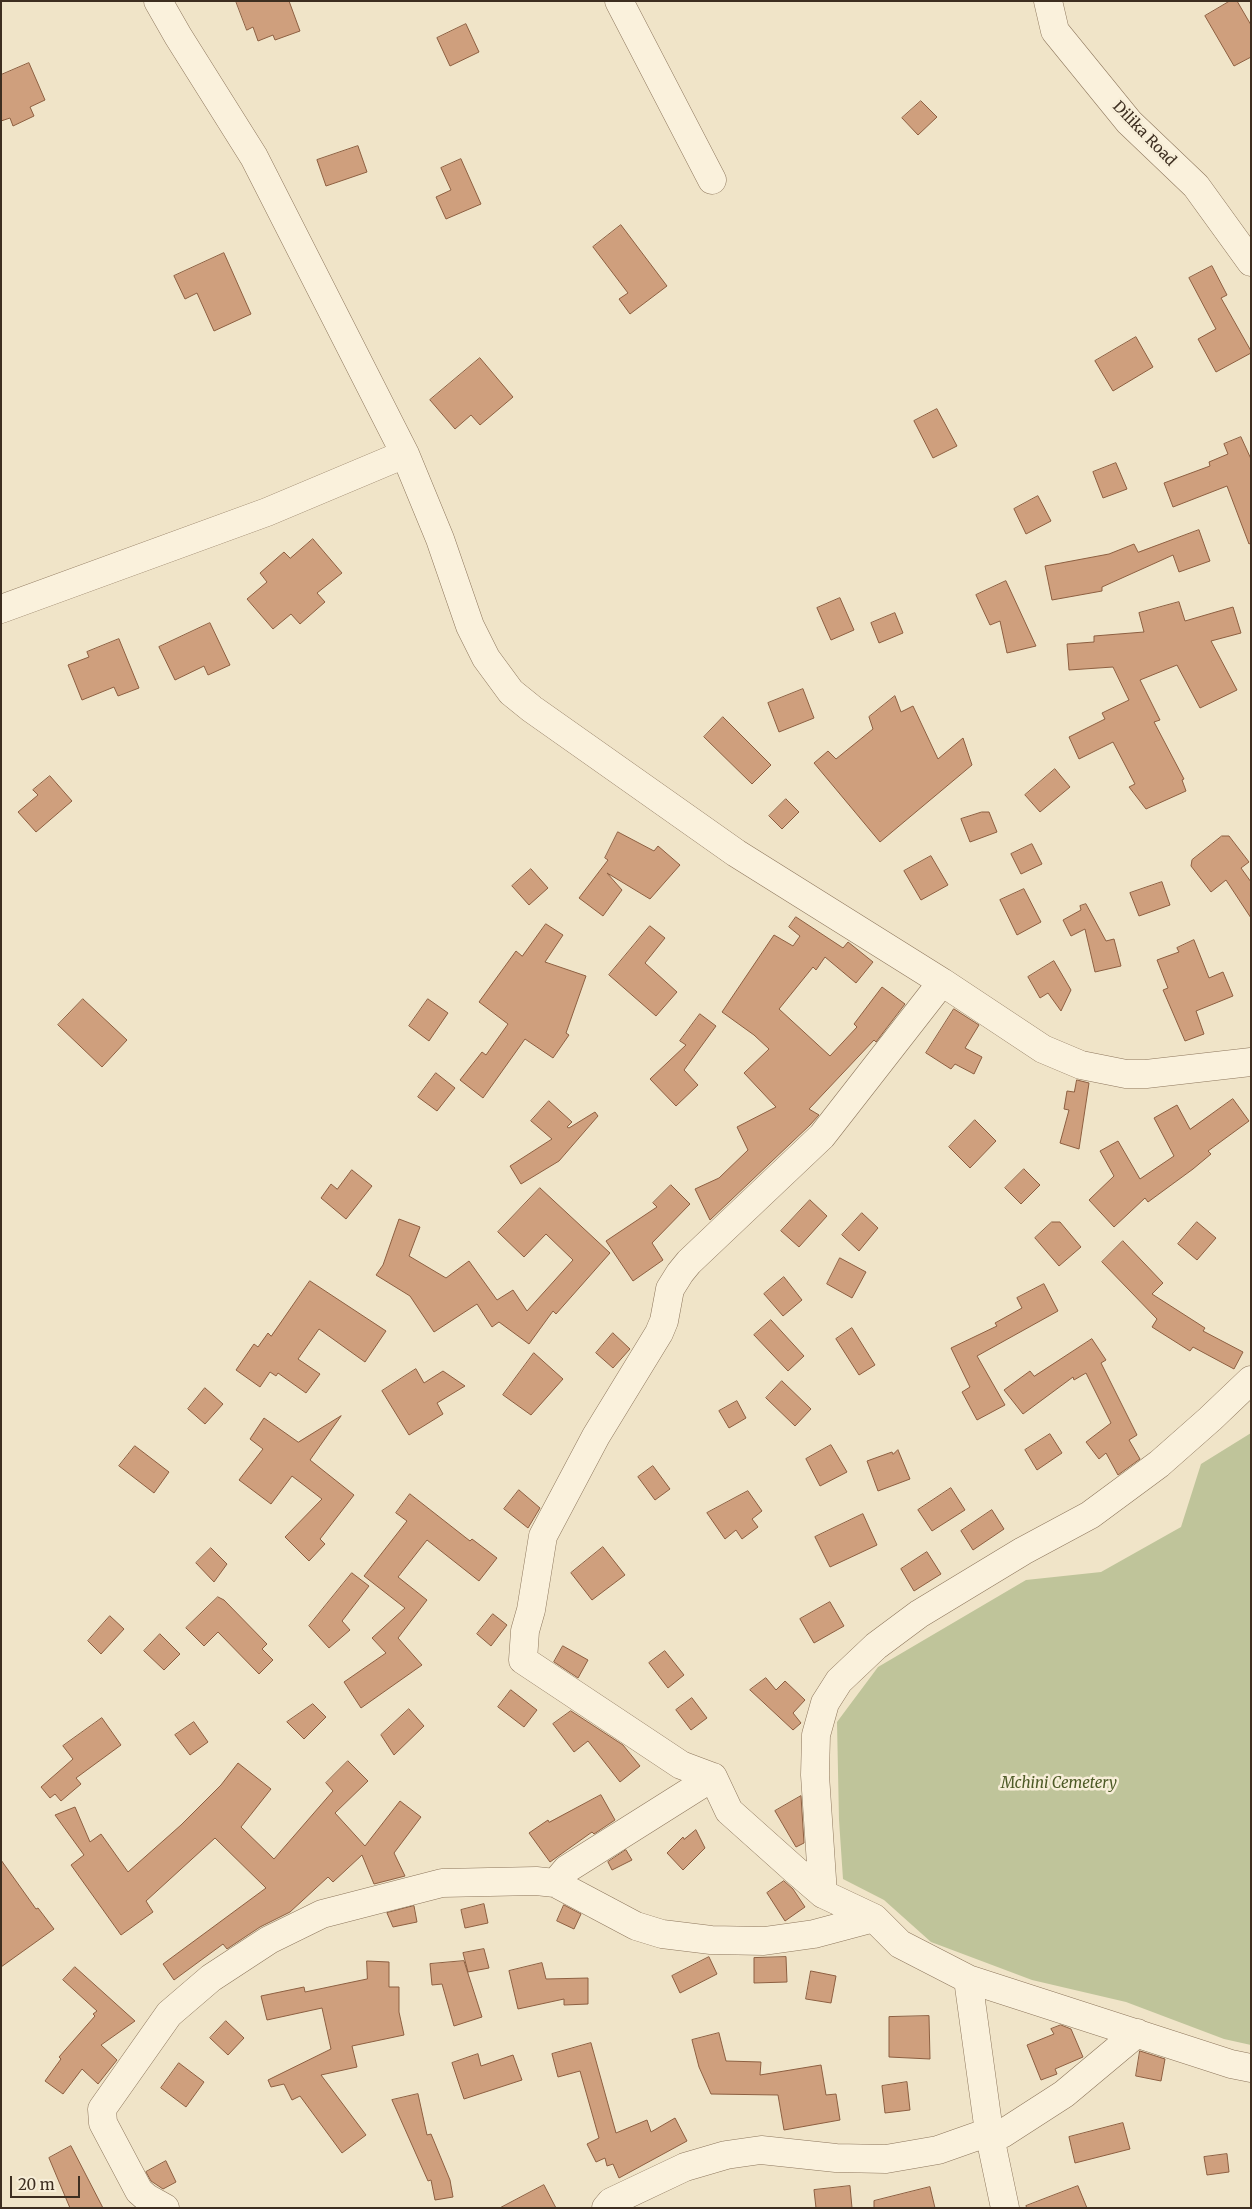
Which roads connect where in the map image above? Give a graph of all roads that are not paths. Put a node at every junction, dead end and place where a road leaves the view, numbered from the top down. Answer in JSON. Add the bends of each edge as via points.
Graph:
{"nodes":[{"id":1,"x":158,"y":1,"type":"edge"},
{"id":2,"x":619,"y":1,"type":"edge"},
{"id":3,"x":1048,"y":1,"type":"edge"},
{"id":4,"x":712,"y":180,"type":"dead end"},
{"id":5,"x":1251,"y":262,"type":"edge"},
{"id":6,"x":405,"y":454,"type":"junction"},
{"id":7,"x":1,"y":609,"type":"edge"},
{"id":8,"x":942,"y":982,"type":"junction"},
{"id":9,"x":1251,"y":1062,"type":"edge"},
{"id":10,"x":1251,"y":1380,"type":"edge"},
{"id":11,"x":713,"y":1778,"type":"junction"},
{"id":12,"x":555,"y":1883,"type":"junction"},
{"id":13,"x":823,"y":1894,"type":"junction"},
{"id":14,"x":874,"y":1918,"type":"junction"},
{"id":15,"x":968,"y":1979,"type":"junction"},
{"id":16,"x":1137,"y":2033,"type":"junction"},
{"id":17,"x":1251,"y":2068,"type":"edge"},
{"id":18,"x":989,"y":2132,"type":"junction"},
{"id":19,"x":165,"y":2208,"type":"edge"},
{"id":20,"x":606,"y":2208,"type":"edge"},
{"id":21,"x":1006,"y":2208,"type":"edge"}],
"edges":[{"from":1,"to":6,"type":"street","via":[[254,157]]},
{"from":2,"to":4,"type":"street"},
{"from":3,"to":5,"type":"street","name":"Dilika Road","via":[[1055,31],[1129,122],[1196,186]]},
{"from":6,"to":7,"type":"street","via":[[267,512]]},
{"from":6,"to":8,"type":"street","via":[[440,539],[470,626],[486,658],[511,692],[736,852]]},
{"from":8,"to":9,"type":"street","via":[[1044,1049],[1080,1065],[1126,1074],[1146,1074]]},
{"from":8,"to":11,"type":"street","via":[[822,1136],[680,1273],[670,1289],[659,1333],[596,1436],[542,1536],[523,1660],[681,1765]]},
{"from":10,"to":13,"type":"street","via":[[1159,1464],[1090,1514],[919,1614],[876,1646],[839,1681],[825,1703],[816,1735],[815,1775]]},
{"from":11,"to":12,"type":"street","via":[[567,1869]]},
{"from":11,"to":13,"type":"street","via":[[729,1811]]},
{"from":12,"to":14,"type":"street","via":[[636,1926],[662,1934],[711,1940],[764,1941],[814,1934]]},
{"from":12,"to":19,"type":"street","via":[[442,1883],[322,1914],[269,1940],[211,1978],[169,2014],[102,2109],[103,2123],[139,2191]]},
{"from":13,"to":14,"type":"street"},
{"from":14,"to":15,"type":"street","via":[[900,1944]]},
{"from":15,"to":16,"type":"street"},
{"from":15,"to":18,"type":"street"},
{"from":16,"to":17,"type":"street"},
{"from":16,"to":18,"type":"street","via":[[1064,2094],[1002,2134]]},
{"from":18,"to":20,"type":"street","via":[[938,2150],[886,2159],[836,2158],[761,2150],[726,2155],[685,2167],[611,2202]]},
{"from":18,"to":21,"type":"street"}]}
